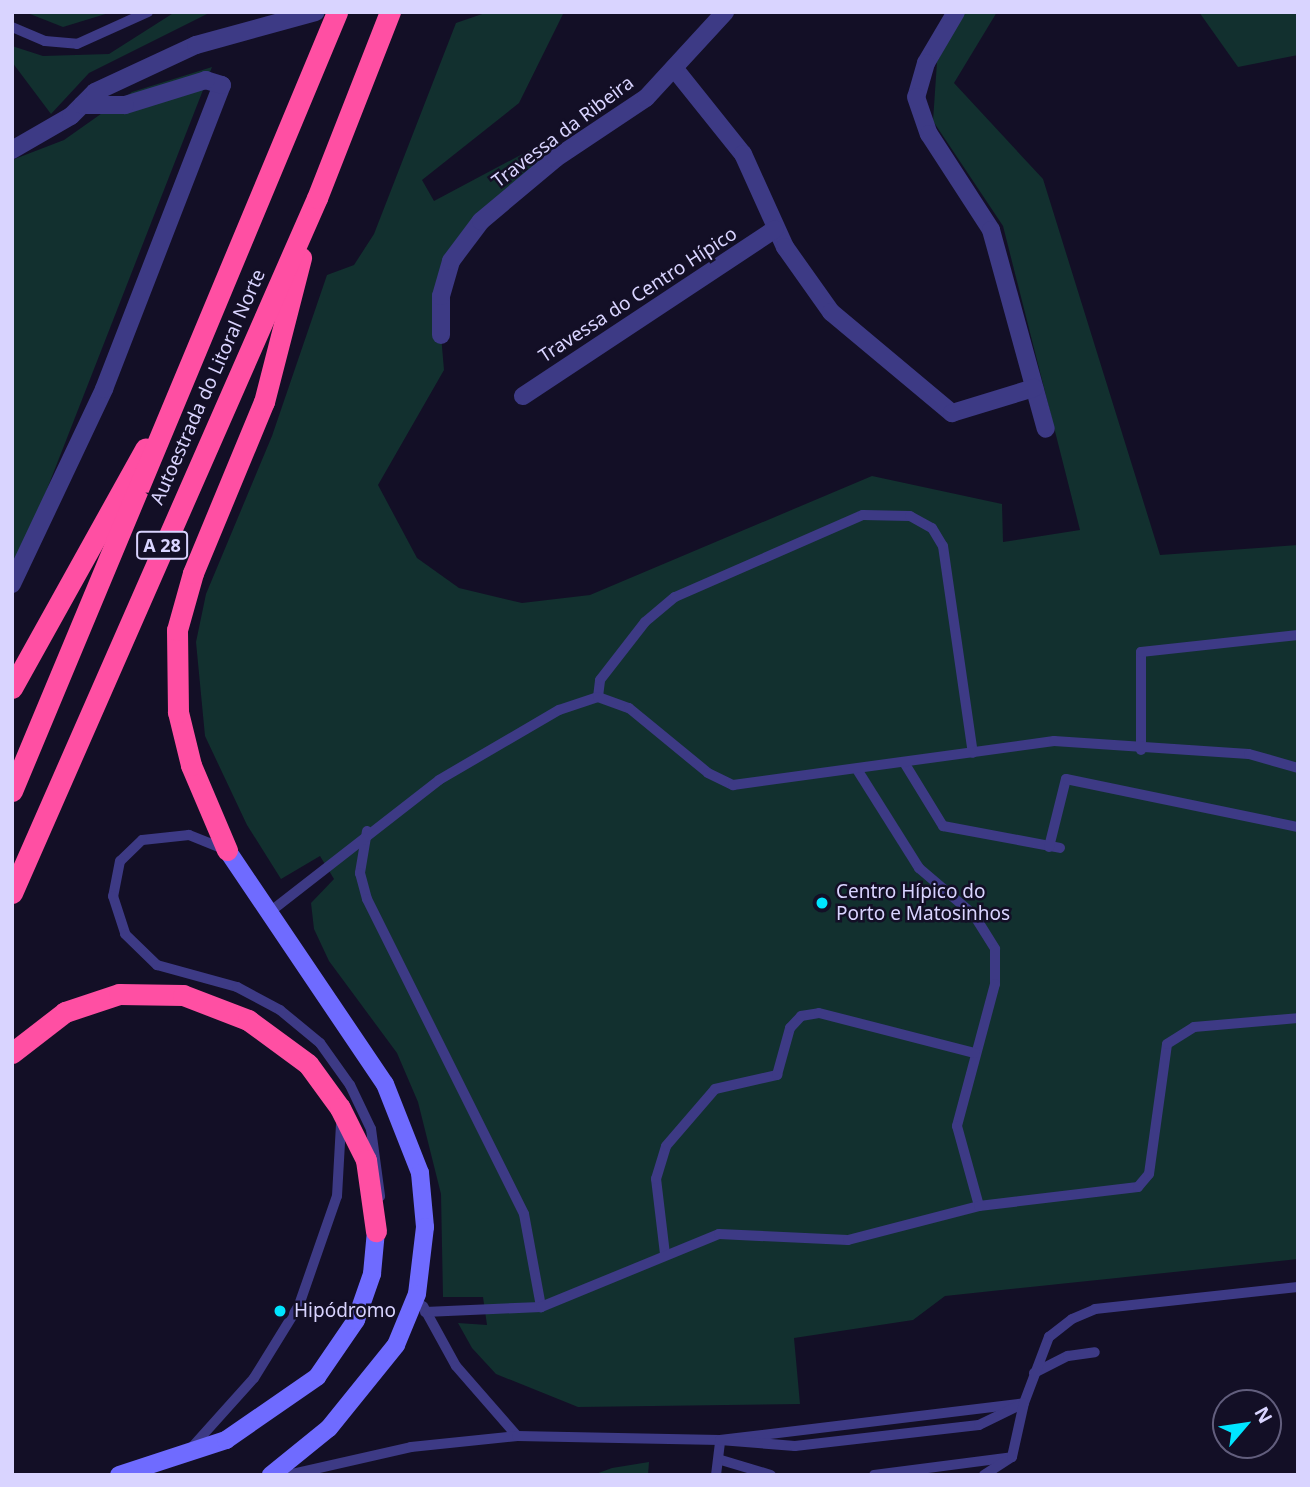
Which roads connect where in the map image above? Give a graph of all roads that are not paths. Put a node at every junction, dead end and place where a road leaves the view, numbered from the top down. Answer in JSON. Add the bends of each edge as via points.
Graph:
{"nodes":[{"id":1,"x":148,"y":12,"type":"edge"},
{"id":2,"x":316,"y":12,"type":"edge"},
{"id":3,"x":337,"y":12,"type":"edge"},
{"id":4,"x":390,"y":12,"type":"edge"},
{"id":5,"x":725,"y":12,"type":"edge"},
{"id":6,"x":956,"y":12,"type":"edge"},
{"id":7,"x":12,"y":27,"type":"edge"},
{"id":8,"x":674,"y":68,"type":"junction"},
{"id":9,"x":82,"y":105,"type":"junction"},
{"id":10,"x":12,"y":150,"type":"edge"},
{"id":11,"x":317,"y":198,"type":"junction"},
{"id":12,"x":775,"y":229,"type":"junction"},
{"id":13,"x":441,"y":335,"type":"dead end"},
{"id":14,"x":202,"y":346,"type":"junction"},
{"id":15,"x":1034,"y":388,"type":"junction"},
{"id":16,"x":523,"y":396,"type":"dead end"},
{"id":17,"x":1046,"y":429,"type":"dead end"},
{"id":18,"x":12,"y":584,"type":"edge"},
{"id":19,"x":1298,"y":635,"type":"edge"},
{"id":20,"x":12,"y":688,"type":"edge"},
{"id":21,"x":598,"y":696,"type":"junction"},
{"id":22,"x":1141,"y":750,"type":"junction"},
{"id":23,"x":973,"y":753,"type":"junction"},
{"id":24,"x":905,"y":764,"type":"junction"},
{"id":25,"x":1298,"y":768,"type":"edge"},
{"id":26,"x":858,"y":771,"type":"junction"},
{"id":27,"x":12,"y":791,"type":"edge"},
{"id":28,"x":1298,"y":827,"type":"edge"},
{"id":29,"x":366,"y":831,"type":"junction"},
{"id":30,"x":227,"y":850,"type":"junction"},
{"id":31,"x":12,"y":894,"type":"edge"},
{"id":32,"x":271,"y":911,"type":"junction"},
{"id":33,"x":1298,"y":1018,"type":"edge"},
{"id":34,"x":12,"y":1053,"type":"edge"},
{"id":35,"x":975,"y":1053,"type":"junction"},
{"id":36,"x":334,"y":1098,"type":"junction"},
{"id":37,"x":979,"y":1206,"type":"junction"},
{"id":38,"x":376,"y":1231,"type":"junction"},
{"id":39,"x":666,"y":1254,"type":"junction"},
{"id":40,"x":1298,"y":1287,"type":"edge"},
{"id":41,"x":417,"y":1294,"type":"junction"},
{"id":42,"x":541,"y":1307,"type":"junction"},
{"id":43,"x":425,"y":1312,"type":"junction"},
{"id":44,"x":1095,"y":1352,"type":"dead end"},
{"id":45,"x":1034,"y":1373,"type":"junction"},
{"id":46,"x":1024,"y":1403,"type":"junction"},
{"id":47,"x":517,"y":1436,"type":"junction"},
{"id":48,"x":720,"y":1440,"type":"junction"},
{"id":49,"x":1012,"y":1457,"type":"junction"},
{"id":50,"x":721,"y":1460,"type":"junction"},
{"id":51,"x":168,"y":1464,"type":"junction"},
{"id":52,"x":119,"y":1475,"type":"edge"},
{"id":53,"x":271,"y":1475,"type":"edge"},
{"id":54,"x":288,"y":1475,"type":"edge"},
{"id":55,"x":716,"y":1475,"type":"edge"},
{"id":56,"x":771,"y":1475,"type":"edge"},
{"id":57,"x":874,"y":1475,"type":"edge"},
{"id":58,"x":984,"y":1475,"type":"edge"}],
"edges":[{"from":1,"to":7,"type":"lane","via":[[78,44],[45,41]]},
{"from":2,"to":9,"type":"street","via":[[196,45],[95,92]]},
{"from":3,"to":14,"type":"highway","name":"Autoestrada do Litoral Norte","number":"A 28"},
{"from":4,"to":11,"type":"highway","name":"Autoestrada do Litoral Norte","number":"A 28"},
{"from":5,"to":8,"type":"street","name":"Travessa da Ribeira"},
{"from":6,"to":15,"type":"street","via":[[926,63],[916,97],[929,134],[991,230]]},
{"from":8,"to":12,"type":"street","via":[[743,154]]},
{"from":8,"to":13,"type":"street","name":"Travessa da Ribeira","via":[[646,98],[556,158],[481,221],[451,261]]},
{"from":9,"to":10,"type":"street"},
{"from":9,"to":18,"type":"street","via":[[125,105],[206,80],[222,85],[104,389]]},
{"from":11,"to":30,"type":"highway","via":[[264,402],[193,573],[177,629],[178,712],[191,765]]},
{"from":11,"to":31,"type":"highway","name":"Autoestrada do Litoral Norte","number":"A 28"},
{"from":12,"to":15,"type":"street","via":[[831,313],[936,404],[951,413]]},
{"from":12,"to":16,"type":"street","name":"Travessa do Centro Hípico"},
{"from":14,"to":20,"type":"highway"},
{"from":14,"to":27,"type":"highway","name":"Autoestrada do Litoral Norte","number":"A 28"},
{"from":15,"to":17,"type":"street"},
{"from":19,"to":22,"type":"lane","via":[[1141,652]]},
{"from":21,"to":23,"type":"lane","via":[[600,680],[675,597],[863,515],[910,516],[932,528],[943,546]]},
{"from":21,"to":26,"type":"lane","via":[[629,708],[708,773],[733,785]]},
{"from":21,"to":29,"type":"lane","via":[[511,738]]},
{"from":22,"to":23,"type":"lane","via":[[1054,741]]},
{"from":22,"to":25,"type":"lane","via":[[1249,754]]},
{"from":23,"to":24,"type":"lane"},
{"from":24,"to":26,"type":"lane"},
{"from":24,"to":28,"type":"lane","via":[[943,826],[1054,848],[1066,779]]},
{"from":26,"to":35,"type":"lane","via":[[919,869],[974,915],[995,949],[995,984]]},
{"from":29,"to":32,"type":"lane"},
{"from":29,"to":42,"type":"lane","via":[[360,873],[368,899],[524,1214]]},
{"from":30,"to":32,"type":"main road"},
{"from":30,"to":38,"type":"lane","via":[[189,835],[142,840],[120,861],[113,897],[125,934],[157,965],[237,987],[280,1010],[320,1043],[351,1085],[371,1129],[380,1175]]},
{"from":32,"to":41,"type":"main road","via":[[373,1065],[402,1120],[420,1173],[425,1227]]},
{"from":33,"to":37,"type":"lane","via":[[1194,1027],[1167,1044],[1149,1174],[1138,1187]]},
{"from":34,"to":36,"type":"highway","via":[[46,1024],[100,998],[173,994],[267,1030],[308,1064]]},
{"from":35,"to":37,"type":"lane","via":[[957,1126]]},
{"from":35,"to":39,"type":"lane","via":[[819,1013],[801,1016],[790,1028],[777,1075],[715,1089],[666,1146],[656,1179]]},
{"from":36,"to":38,"type":"highway","via":[[366,1160]]},
{"from":36,"to":51,"type":"lane","via":[[342,1130],[341,1174],[310,1282],[288,1329],[240,1396]]},
{"from":37,"to":39,"type":"lane","via":[[848,1240],[747,1231]]},
{"from":38,"to":51,"type":"main road","via":[[366,1295],[328,1365],[253,1426]]},
{"from":39,"to":42,"type":"lane"},
{"from":40,"to":45,"type":"lane","via":[[1095,1309],[1049,1337]]},
{"from":41,"to":43,"type":"lane"},
{"from":41,"to":53,"type":"main road","via":[[396,1345],[365,1390]]},
{"from":42,"to":43,"type":"lane"},
{"from":43,"to":47,"type":"lane","via":[[456,1366]]},
{"from":44,"to":45,"type":"lane","via":[[1068,1356]]},
{"from":45,"to":46,"type":"lane"},
{"from":46,"to":48,"type":"lane"},
{"from":46,"to":48,"type":"lane","via":[[966,1427],[795,1446]]},
{"from":46,"to":49,"type":"lane"},
{"from":47,"to":48,"type":"lane"},
{"from":47,"to":54,"type":"lane","via":[[411,1447]]},
{"from":48,"to":50,"type":"lane"},
{"from":49,"to":57,"type":"lane"},
{"from":49,"to":58,"type":"lane"},
{"from":50,"to":55,"type":"lane"},
{"from":50,"to":56,"type":"lane"},
{"from":51,"to":52,"type":"main road"}]}
